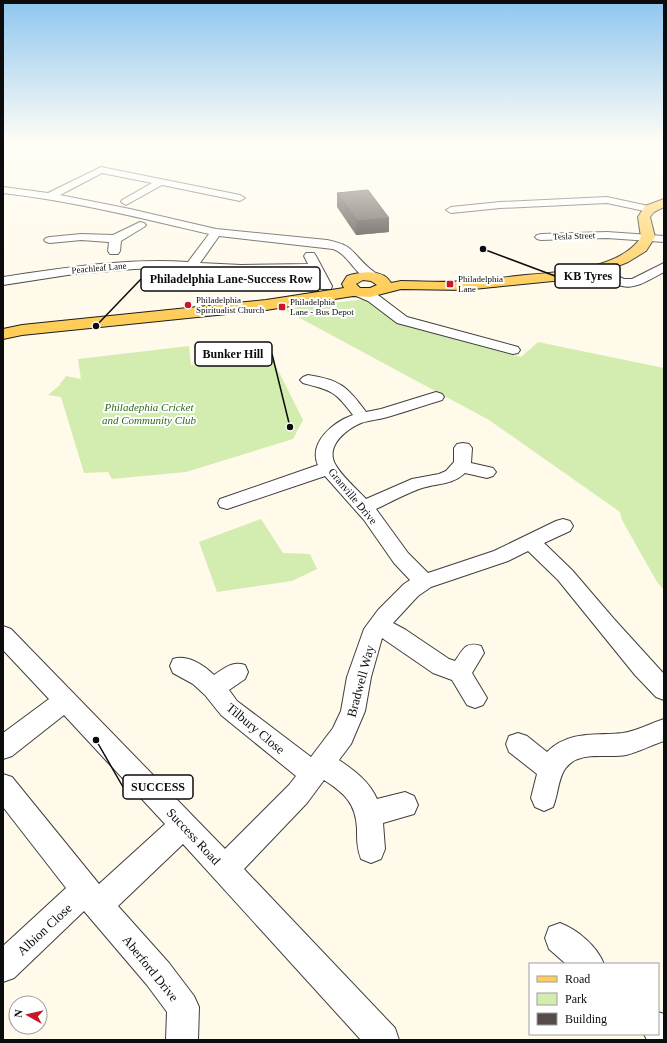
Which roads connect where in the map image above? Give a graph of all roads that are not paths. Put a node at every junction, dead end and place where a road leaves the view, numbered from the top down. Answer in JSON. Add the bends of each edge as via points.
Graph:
{"nodes":[{"id":1,"x":16,"y":192,"type":"edge"},
{"id":2,"x":58,"y":192,"type":"edge"},
{"id":3,"x":144,"y":192,"type":"edge"},
{"id":4,"x":209,"y":192,"type":"edge"},
{"id":5,"x":50,"y":196,"type":"junction"},
{"id":6,"x":240,"y":198,"type":"dead end"},
{"id":7,"x":126,"y":202,"type":"dead end"},
{"id":8,"x":664,"y":203,"type":"edge"},
{"id":9,"x":649,"y":209,"type":"junction"},
{"id":10,"x":451,"y":210,"type":"dead end"},
{"id":11,"x":140,"y":225,"type":"dead end"},
{"id":12,"x":216,"y":232,"type":"junction"},
{"id":13,"x":541,"y":237,"type":"dead end"},
{"id":14,"x":648,"y":237,"type":"junction"},
{"id":15,"x":115,"y":239,"type":"junction"},
{"id":16,"x":664,"y":239,"type":"edge"},
{"id":17,"x":50,"y":240,"type":"dead end"},
{"id":18,"x":307,"y":248,"type":"dead end"},
{"id":19,"x":357,"y":264,"type":"junction"},
{"id":20,"x":113,"y":266,"type":"junction"},
{"id":21,"x":191,"y":266,"type":"junction"},
{"id":22,"x":315,"y":267,"type":"junction"},
{"id":23,"x":664,"y":267,"type":"edge"},
{"id":24,"x":596,"y":270,"type":"junction"},
{"id":25,"x":3,"y":281,"type":"edge"},
{"id":26,"x":378,"y":284,"type":"junction"},
{"id":27,"x":354,"y":286,"type":"junction"},
{"id":28,"x":322,"y":291,"type":"junction"},
{"id":29,"x":387,"y":308,"type":"junction"},
{"id":30,"x":3,"y":334,"type":"edge"},
{"id":31,"x":513,"y":350,"type":"dead end"},
{"id":32,"x":308,"y":380,"type":"dead end"},
{"id":33,"x":436,"y":397,"type":"dead end"},
{"id":34,"x":362,"y":418,"type":"junction"},
{"id":35,"x":329,"y":468,"type":"junction"},
{"id":36,"x":487,"y":472,"type":"dead end"},
{"id":37,"x":227,"y":503,"type":"dead end"},
{"id":38,"x":364,"y":507,"type":"junction"},
{"id":39,"x":564,"y":526,"type":"dead end"},
{"id":40,"x":530,"y":542,"type":"junction"},
{"id":41,"x":424,"y":582,"type":"junction"},
{"id":42,"x":379,"y":626,"type":"junction"},
{"id":43,"x":3,"y":635,"type":"edge"},
{"id":44,"x":473,"y":653,"type":"dead end"},
{"id":45,"x":181,"y":666,"type":"dead end"},
{"id":46,"x":237,"y":672,"type":"dead end"},
{"id":47,"x":460,"y":673,"type":"junction"},
{"id":48,"x":213,"y":688,"type":"junction"},
{"id":49,"x":664,"y":690,"type":"edge"},
{"id":50,"x":475,"y":698,"type":"dead end"},
{"id":51,"x":66,"y":700,"type":"junction"},
{"id":52,"x":664,"y":730,"type":"edge"},
{"id":53,"x":518,"y":744,"type":"dead end"},
{"id":54,"x":3,"y":748,"type":"edge"},
{"id":55,"x":317,"y":769,"type":"junction"},
{"id":56,"x":550,"y":769,"type":"junction"},
{"id":57,"x":3,"y":786,"type":"edge"},
{"id":58,"x":544,"y":798,"type":"dead end"},
{"id":59,"x":405,"y":805,"type":"dead end"},
{"id":60,"x":369,"y":814,"type":"junction"},
{"id":61,"x":184,"y":825,"type":"junction"},
{"id":62,"x":371,"y":850,"type":"dead end"},
{"id":63,"x":225,"y":869,"type":"junction"},
{"id":64,"x":92,"y":898,"type":"junction"},
{"id":65,"x":560,"y":938,"type":"dead end"},
{"id":66,"x":588,"y":963,"type":"edge"},
{"id":67,"x":3,"y":967,"type":"edge"},
{"id":68,"x":182,"y":1040,"type":"edge"},
{"id":69,"x":383,"y":1040,"type":"edge"}],
"edges":[{"from":1,"to":5,"type":"street"},
{"from":2,"to":5,"type":"street"},
{"from":3,"to":7,"type":"street"},
{"from":4,"to":6,"type":"street"},
{"from":5,"to":12,"type":"street"},
{"from":8,"to":9,"type":"main road"},
{"from":9,"to":10,"type":"street","via":[[607,200],[464,207]]},
{"from":9,"to":14,"type":"main road","via":[[644,217]]},
{"from":11,"to":15,"type":"street"},
{"from":12,"to":19,"type":"street","via":[[327,244],[342,248]]},
{"from":12,"to":21,"type":"street"},
{"from":13,"to":14,"type":"street","name":"Tesla Street","via":[[607,234]]},
{"from":14,"to":16,"type":"street","name":"Tesla Street"},
{"from":14,"to":24,"type":"main road","via":[[641,248]]},
{"from":15,"to":17,"type":"street","via":[[66,235]]},
{"from":15,"to":20,"type":"street"},
{"from":18,"to":22,"type":"street"},
{"from":19,"to":26,"type":"street"},
{"from":19,"to":27,"type":"street"},
{"from":20,"to":21,"type":"street","name":"Peachleaf Lane"},
{"from":20,"to":25,"type":"street","name":"Peachleaf Lane"},
{"from":21,"to":22,"type":"street","name":"Peachleaf Lane","via":[[248,269]]},
{"from":22,"to":28,"type":"street"},
{"from":23,"to":24,"type":"street","via":[[634,283],[622,282]]},
{"from":24,"to":26,"type":"main road","via":[[573,275],[464,286]]},
{"from":26,"to":27,"type":"main road","via":[[362,276]]},
{"from":26,"to":29,"type":"street","via":[[381,298]]},
{"from":27,"to":28,"type":"main road"},
{"from":27,"to":29,"type":"street"},
{"from":28,"to":30,"type":"main road","via":[[266,305],[37,328]]},
{"from":29,"to":31,"type":"street","via":[[402,320]]},
{"from":32,"to":34,"type":"street","via":[[338,379],[340,389]]},
{"from":33,"to":34,"type":"street","name":"Granville Drive"},
{"from":34,"to":35,"type":"street","name":"Granville Drive","via":[[350,422],[331,436],[324,455]]},
{"from":35,"to":37,"type":"street","via":[[259,501]]},
{"from":35,"to":38,"type":"street","name":"Granville Drive"},
{"from":36,"to":38,"type":"street","via":[[462,457],[452,475],[418,483]]},
{"from":38,"to":41,"type":"street","name":"Granville Drive","via":[[401,558]]},
{"from":39,"to":40,"type":"street","name":"Bradwell Way"},
{"from":40,"to":41,"type":"street","name":"Bradwell Way","via":[[501,556]]},
{"from":40,"to":49,"type":"street","via":[[565,575],[638,663]]},
{"from":41,"to":42,"type":"street","name":"Bradwell Way","via":[[411,590]]},
{"from":42,"to":47,"type":"street","via":[[441,666]]},
{"from":42,"to":55,"type":"street","name":"Bradwell Way","via":[[372,634],[365,654],[348,724]]},
{"from":43,"to":51,"type":"street","name":"Success Road"},
{"from":44,"to":47,"type":"street"},
{"from":45,"to":48,"type":"street","name":"Tilbury Close","via":[[201,677]]},
{"from":46,"to":48,"type":"street"},
{"from":47,"to":50,"type":"street"},
{"from":48,"to":55,"type":"street","name":"Tilbury Close","via":[[229,708]]},
{"from":51,"to":54,"type":"street"},
{"from":51,"to":61,"type":"street","name":"Success Road"},
{"from":52,"to":56,"type":"street","via":[[624,744],[594,744],[570,748],[558,756]]},
{"from":53,"to":56,"type":"street"},
{"from":55,"to":60,"type":"street","name":"Tilbury Close","via":[[348,781],[358,790]]},
{"from":55,"to":63,"type":"street","name":"Bradwell Way","via":[[298,794]]},
{"from":56,"to":58,"type":"street"},
{"from":57,"to":64,"type":"street","name":"Aberford Drive"},
{"from":59,"to":60,"type":"street"},
{"from":60,"to":62,"type":"street"},
{"from":61,"to":63,"type":"street","name":"Success Road"},
{"from":61,"to":64,"type":"street"},
{"from":63,"to":69,"type":"street","name":"Success Road"},
{"from":64,"to":67,"type":"street","name":"Albion Close"},
{"from":64,"to":68,"type":"street","name":"Aberford Drive","via":[[183,1007]]},
{"from":65,"to":66,"type":"street"}]}
